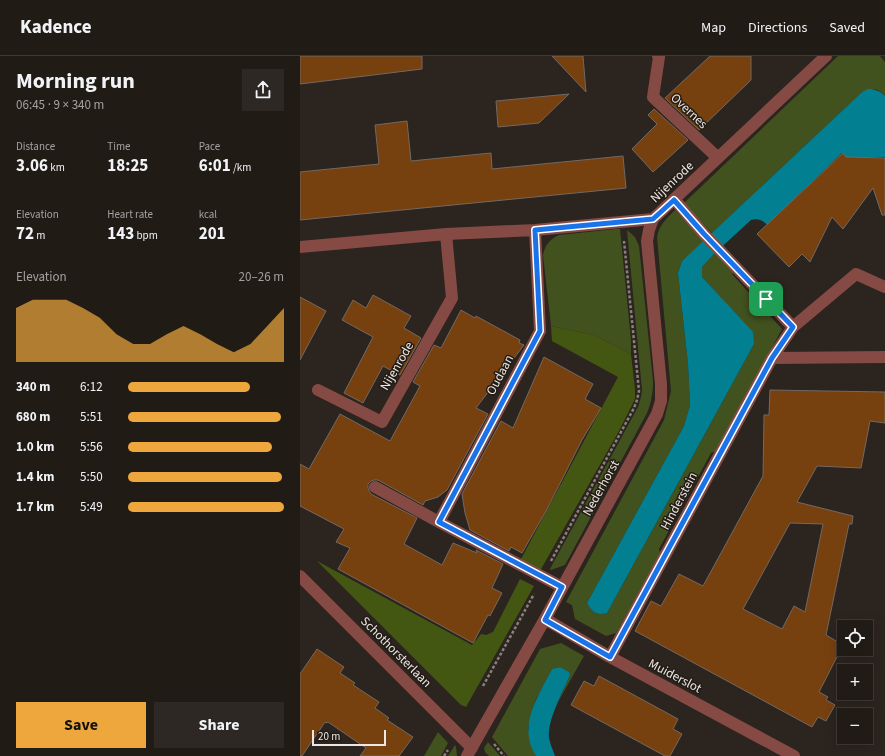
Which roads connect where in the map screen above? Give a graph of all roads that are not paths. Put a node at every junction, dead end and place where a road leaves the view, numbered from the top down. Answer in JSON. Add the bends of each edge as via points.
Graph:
{"nodes":[{"id":1,"x":658,"y":56,"type":"edge"},
{"id":2,"x":826,"y":56,"type":"edge"},
{"id":3,"x":718,"y":158,"type":"junction"},
{"id":4,"x":674,"y":200,"type":"junction"},
{"id":5,"x":653,"y":219,"type":"junction"},
{"id":6,"x":535,"y":230,"type":"junction"},
{"id":7,"x":446,"y":234,"type":"junction"},
{"id":8,"x":300,"y":247,"type":"edge"},
{"id":9,"x":885,"y":287,"type":"edge"},
{"id":10,"x":793,"y":327,"type":"junction"},
{"id":11,"x":885,"y":357,"type":"edge"},
{"id":12,"x":772,"y":358,"type":"junction"},
{"id":13,"x":318,"y":390,"type":"dead end"},
{"id":14,"x":375,"y":487,"type":"dead end"},
{"id":15,"x":439,"y":522,"type":"junction"},
{"id":16,"x":300,"y":576,"type":"edge"},
{"id":17,"x":562,"y":587,"type":"junction"},
{"id":18,"x":545,"y":620,"type":"junction"},
{"id":19,"x":610,"y":657,"type":"junction"},
{"id":20,"x":470,"y":752,"type":"edge"},
{"id":21,"x":789,"y":755,"type":"edge"}],
"edges":[{"from":1,"to":3,"type":"street","name":"Overnes","via":[[654,97]]},
{"from":2,"to":3,"type":"street","name":"Nijenrode"},
{"from":3,"to":4,"type":"street","name":"Nijenrode"},
{"from":4,"to":5,"type":"street","name":"Nijenrode"},
{"from":4,"to":10,"type":"street"},
{"from":5,"to":6,"type":"street","name":"Nijenrode"},
{"from":5,"to":17,"type":"street","name":"Nederhorst","via":[[647,241],[661,401],[657,414]]},
{"from":6,"to":7,"type":"street","name":"Nijenrode"},
{"from":6,"to":15,"type":"street","name":"Oudaan","via":[[540,331]]},
{"from":7,"to":8,"type":"street","name":"Nijenrode"},
{"from":7,"to":13,"type":"street","name":"Nijenrode","via":[[452,298],[382,422]]},
{"from":9,"to":10,"type":"street","name":"Hinderstein","via":[[856,274]]},
{"from":10,"to":12,"type":"street","name":"Hinderstein"},
{"from":11,"to":12,"type":"street"},
{"from":12,"to":19,"type":"street","name":"Hinderstein"},
{"from":14,"to":15,"type":"street"},
{"from":15,"to":17,"type":"street"},
{"from":16,"to":20,"type":"street","name":"Schothorsterlaan"},
{"from":17,"to":18,"type":"street","name":"Nederhorst"},
{"from":18,"to":19,"type":"street","name":"Muiderslot"},
{"from":18,"to":20,"type":"street","name":"Nederhorst"},
{"from":19,"to":21,"type":"street","name":"Muiderslot"}]}
